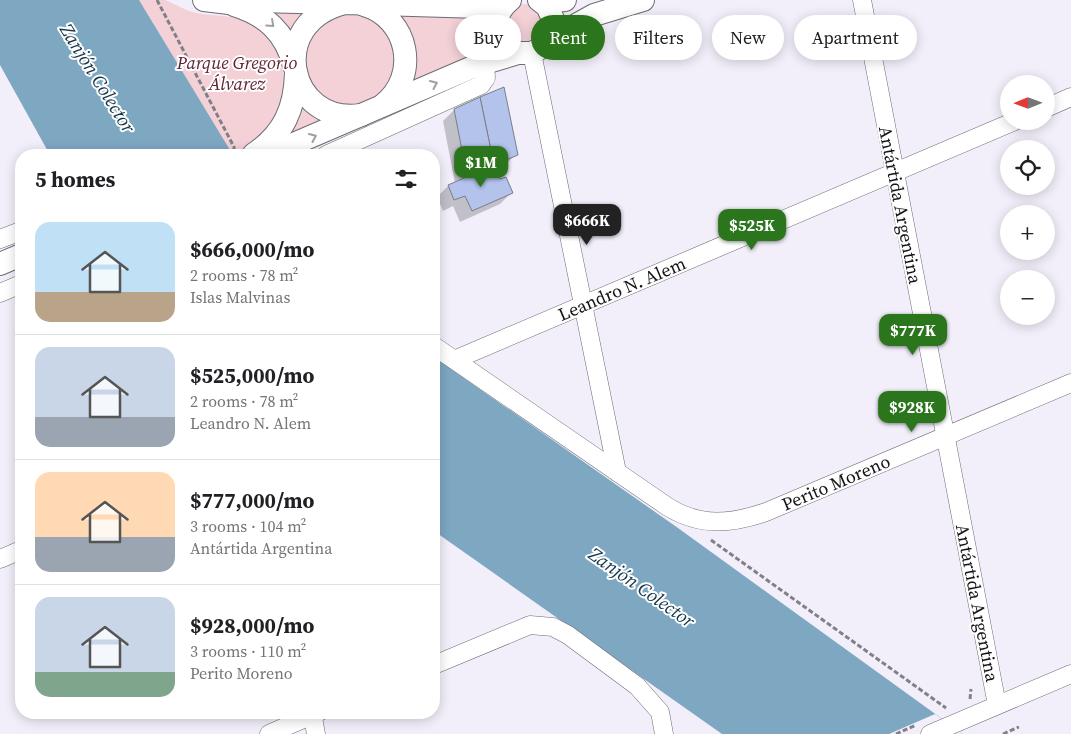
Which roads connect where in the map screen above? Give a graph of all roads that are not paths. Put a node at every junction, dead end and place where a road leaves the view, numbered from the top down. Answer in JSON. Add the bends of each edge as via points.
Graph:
{"nodes":[{"id":1,"x":204,"y":0,"type":"edge"},
{"id":2,"x":565,"y":0,"type":"edge"},
{"id":3,"x":644,"y":0,"type":"edge"},
{"id":4,"x":862,"y":0,"type":"edge"},
{"id":5,"x":541,"y":1,"type":"edge"},
{"id":6,"x":507,"y":2,"type":"edge"},
{"id":7,"x":228,"y":3,"type":"junction"},
{"id":8,"x":349,"y":3,"type":"junction"},
{"id":9,"x":551,"y":15,"type":"edge"},
{"id":10,"x":597,"y":15,"type":"edge"},
{"id":11,"x":531,"y":49,"type":"edge"},
{"id":12,"x":531,"y":50,"type":"edge"},
{"id":13,"x":535,"y":60,"type":"edge"},
{"id":14,"x":485,"y":63,"type":"junction"},
{"id":15,"x":295,"y":69,"type":"junction"},
{"id":16,"x":1071,"y":97,"type":"edge"},
{"id":17,"x":1055,"y":104,"type":"edge"},
{"id":18,"x":370,"y":112,"type":"junction"},
{"id":19,"x":1000,"y":127,"type":"edge"},
{"id":20,"x":253,"y":149,"type":"edge"},
{"id":21,"x":282,"y":149,"type":"edge"},
{"id":22,"x":339,"y":149,"type":"edge"},
{"id":23,"x":894,"y":173,"type":"junction"},
{"id":24,"x":15,"y":233,"type":"edge"},
{"id":25,"x":0,"y":239,"type":"edge"},
{"id":26,"x":15,"y":258,"type":"edge"},
{"id":27,"x":0,"y":264,"type":"edge"},
{"id":28,"x":15,"y":287,"type":"edge"},
{"id":29,"x":0,"y":293,"type":"edge"},
{"id":30,"x":582,"y":306,"type":"junction"},
{"id":31,"x":440,"y":350,"type":"edge"},
{"id":32,"x":454,"y":360,"type":"junction"},
{"id":33,"x":1071,"y":383,"type":"edge"},
{"id":34,"x":945,"y":436,"type":"junction"},
{"id":35,"x":617,"y":472,"type":"junction"},
{"id":36,"x":15,"y":553,"type":"edge"},
{"id":37,"x":0,"y":559,"type":"edge"},
{"id":38,"x":440,"y":662,"type":"edge"},
{"id":39,"x":1071,"y":674,"type":"edge"},
{"id":40,"x":997,"y":705,"type":"junction"},
{"id":41,"x":301,"y":719,"type":"edge"},
{"id":42,"x":315,"y":719,"type":"edge"},
{"id":43,"x":268,"y":734,"type":"edge"},
{"id":44,"x":316,"y":734,"type":"edge"},
{"id":45,"x":664,"y":734,"type":"edge"},
{"id":46,"x":930,"y":734,"type":"edge"}],
"edges":[{"from":1,"to":7,"type":"main road"},
{"from":2,"to":5,"type":"main road"},
{"from":3,"to":10,"type":"main road"},
{"from":4,"to":23,"type":"street","name":"Antártida Argentina"},
{"from":5,"to":9,"type":"main road"},
{"from":6,"to":8,"type":"main road","via":[[481,7]]},
{"from":6,"to":11,"type":"main road","via":[[497,16],[496,29],[502,42]]},
{"from":7,"to":8,"type":"main road"},
{"from":7,"to":15,"type":"main road","one_way":true,"via":[[250,10],[271,23],[287,45]]},
{"from":8,"to":15,"type":"main road","via":[[322,11],[310,21],[297,41]]},
{"from":8,"to":18,"type":"main road","via":[[377,10],[390,20],[400,34],[405,50],[404,74],[398,89],[387,102]]},
{"from":12,"to":14,"type":"main road"},
{"from":13,"to":30,"type":"street"},
{"from":18,"to":14,"type":"main road","one_way":true},
{"from":14,"to":22,"type":"street","via":[[486,78],[481,85]]},
{"from":15,"to":18,"type":"main road","via":[[305,93],[322,108],[344,116]]},
{"from":15,"to":20,"type":"main road","via":[[294,99],[286,122],[272,140]]},
{"from":16,"to":17,"type":"street"},
{"from":21,"to":18,"type":"main road","one_way":true},
{"from":19,"to":23,"type":"street","name":"Leandro N. Alem"},
{"from":23,"to":30,"type":"street","name":"Leandro N. Alem"},
{"from":23,"to":34,"type":"street","name":"Antártida Argentina"},
{"from":24,"to":25,"type":"street"},
{"from":26,"to":27,"type":"main road"},
{"from":28,"to":29,"type":"street"},
{"from":30,"to":32,"type":"street","name":"Leandro N. Alem"},
{"from":30,"to":35,"type":"street"},
{"from":31,"to":32,"type":"street","name":"Perito Moreno"},
{"from":32,"to":35,"type":"street","name":"Perito Moreno"},
{"from":33,"to":34,"type":"street","name":"Perito Moreno"},
{"from":34,"to":35,"type":"street","name":"Perito Moreno","via":[[766,512],[727,522],[700,521],[673,510]]},
{"from":34,"to":40,"type":"street","name":"Antártida Argentina"},
{"from":36,"to":37,"type":"street"},
{"from":38,"to":45,"type":"street","via":[[530,625],[553,627],[629,678],[660,712]]},
{"from":39,"to":40,"type":"street"},
{"from":40,"to":46,"type":"street","via":[[951,718]]},
{"from":41,"to":43,"type":"street"},
{"from":42,"to":44,"type":"street"}]}
